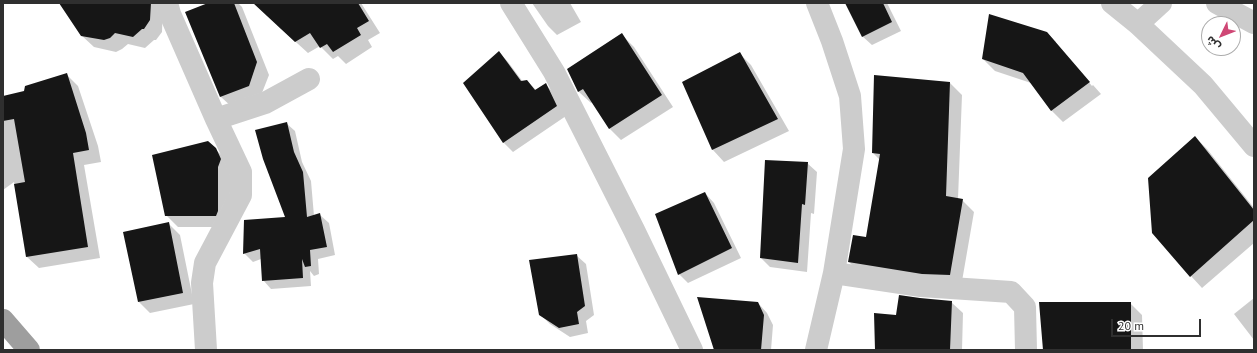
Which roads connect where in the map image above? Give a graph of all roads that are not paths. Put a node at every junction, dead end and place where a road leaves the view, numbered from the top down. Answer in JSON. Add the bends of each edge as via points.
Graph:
{"nodes":[{"id":1,"x":167,"y":3,"type":"edge"},
{"id":2,"x":511,"y":3,"type":"edge"},
{"id":3,"x":817,"y":3,"type":"edge"},
{"id":4,"x":1112,"y":3,"type":"edge"},
{"id":5,"x":1161,"y":3,"type":"edge"},
{"id":6,"x":1217,"y":3,"type":"edge"},
{"id":7,"x":1254,"y":23,"type":"edge"},
{"id":8,"x":1138,"y":24,"type":"junction"},
{"id":9,"x":309,"y":79,"type":"dead end"},
{"id":10,"x":216,"y":119,"type":"junction"},
{"id":11,"x":1254,"y":146,"type":"edge"},
{"id":12,"x":834,"y":273,"type":"junction"},
{"id":13,"x":3,"y":320,"type":"edge"},
{"id":14,"x":29,"y":350,"type":"edge"},
{"id":15,"x":206,"y":350,"type":"edge"},
{"id":16,"x":692,"y":350,"type":"edge"},
{"id":17,"x":816,"y":350,"type":"edge"},
{"id":18,"x":1026,"y":350,"type":"edge"}],
"edges":[{"from":1,"to":10,"type":"street"},
{"from":2,"to":16,"type":"street","via":[[554,72]]},
{"from":3,"to":12,"type":"street","via":[[850,96],[854,149]]},
{"from":4,"to":8,"type":"street"},
{"from":5,"to":8,"type":"street"},
{"from":6,"to":7,"type":"street"},
{"from":8,"to":11,"type":"street","via":[[1203,85]]},
{"from":9,"to":10,"type":"street","via":[[265,103]]},
{"from":10,"to":15,"type":"street","via":[[241,172],[242,195],[206,263],[202,283]]},
{"from":12,"to":17,"type":"street"},
{"from":12,"to":18,"type":"street","via":[[921,286],[1011,292],[1025,307]]},
{"from":13,"to":14,"type":"highway"}]}
